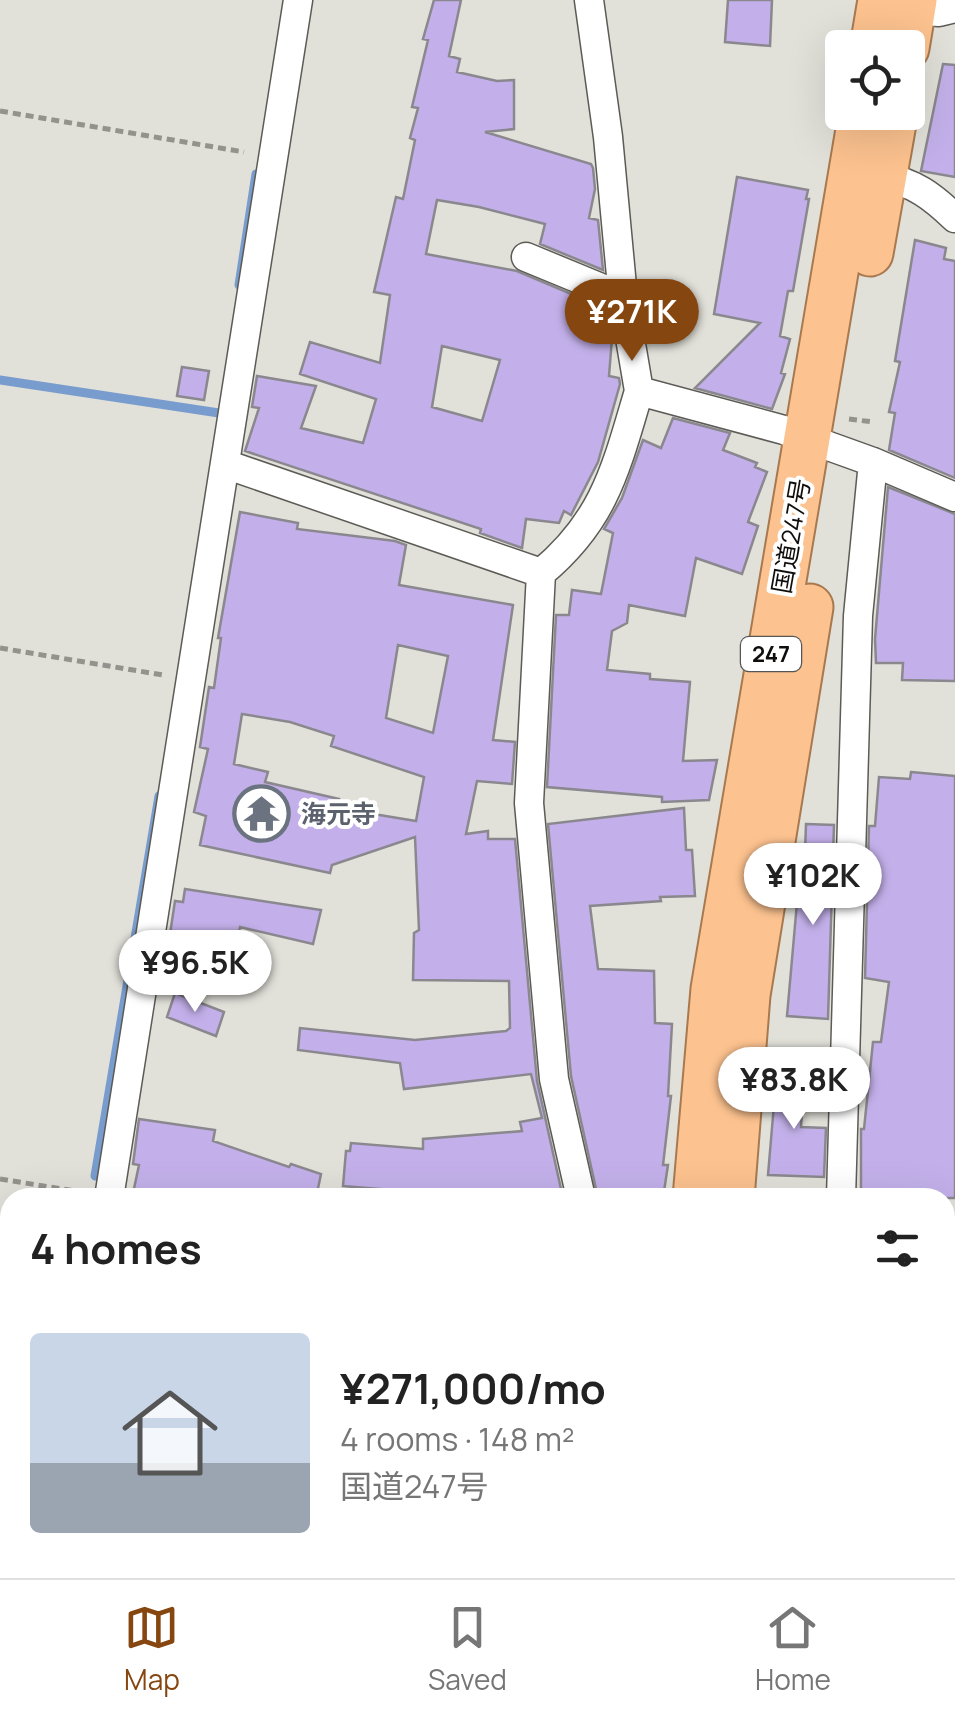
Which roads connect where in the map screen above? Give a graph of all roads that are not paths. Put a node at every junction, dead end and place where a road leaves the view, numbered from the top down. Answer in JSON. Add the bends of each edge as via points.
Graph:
{"nodes":[{"id":1,"x":298,"y":0,"type":"edge"},
{"id":2,"x":589,"y":0,"type":"edge"},
{"id":3,"x":914,"y":13,"type":"edge"},
{"id":4,"x":894,"y":30,"type":"edge"},
{"id":5,"x":861,"y":130,"type":"edge"},
{"id":6,"x":891,"y":130,"type":"edge"},
{"id":7,"x":883,"y":177,"type":"junction"},
{"id":8,"x":955,"y":218,"type":"edge"},
{"id":9,"x":526,"y":257,"type":"dead end"},
{"id":10,"x":623,"y":297,"type":"junction"},
{"id":11,"x":639,"y":392,"type":"junction"},
{"id":12,"x":839,"y":450,"type":"junction"},
{"id":13,"x":225,"y":464,"type":"junction"},
{"id":14,"x":955,"y":498,"type":"edge"},
{"id":15,"x":541,"y":573,"type":"junction"},
{"id":16,"x":110,"y":1188,"type":"edge"},
{"id":17,"x":580,"y":1188,"type":"edge"},
{"id":18,"x":697,"y":1188,"type":"edge"},
{"id":19,"x":732,"y":1188,"type":"edge"},
{"id":20,"x":841,"y":1188,"type":"edge"}],
"edges":[{"from":1,"to":13,"type":"street"},
{"from":2,"to":10,"type":"street"},
{"from":3,"to":4,"type":"highway"},
{"from":5,"to":12,"type":"highway","name":"国道247号","number":"247"},
{"from":6,"to":7,"type":"highway","name":"国道247号","number":"247"},
{"from":7,"to":8,"type":"street","via":[[905,180]]},
{"from":7,"to":12,"type":"highway","name":"国道247号","number":"247"},
{"from":9,"to":10,"type":"street"},
{"from":10,"to":11,"type":"street"},
{"from":11,"to":12,"type":"street"},
{"from":11,"to":15,"type":"street","via":[[592,522]]},
{"from":12,"to":14,"type":"street"},
{"from":12,"to":18,"type":"highway","name":"国道247号","number":"247","via":[[714,989]]},
{"from":12,"to":19,"type":"highway","name":"国道247号","number":"247","via":[[747,995]]},
{"from":12,"to":20,"type":"street","via":[[858,616]]},
{"from":13,"to":15,"type":"street"},
{"from":13,"to":16,"type":"street"},
{"from":15,"to":17,"type":"street","via":[[528,803],[554,1079]]}]}
